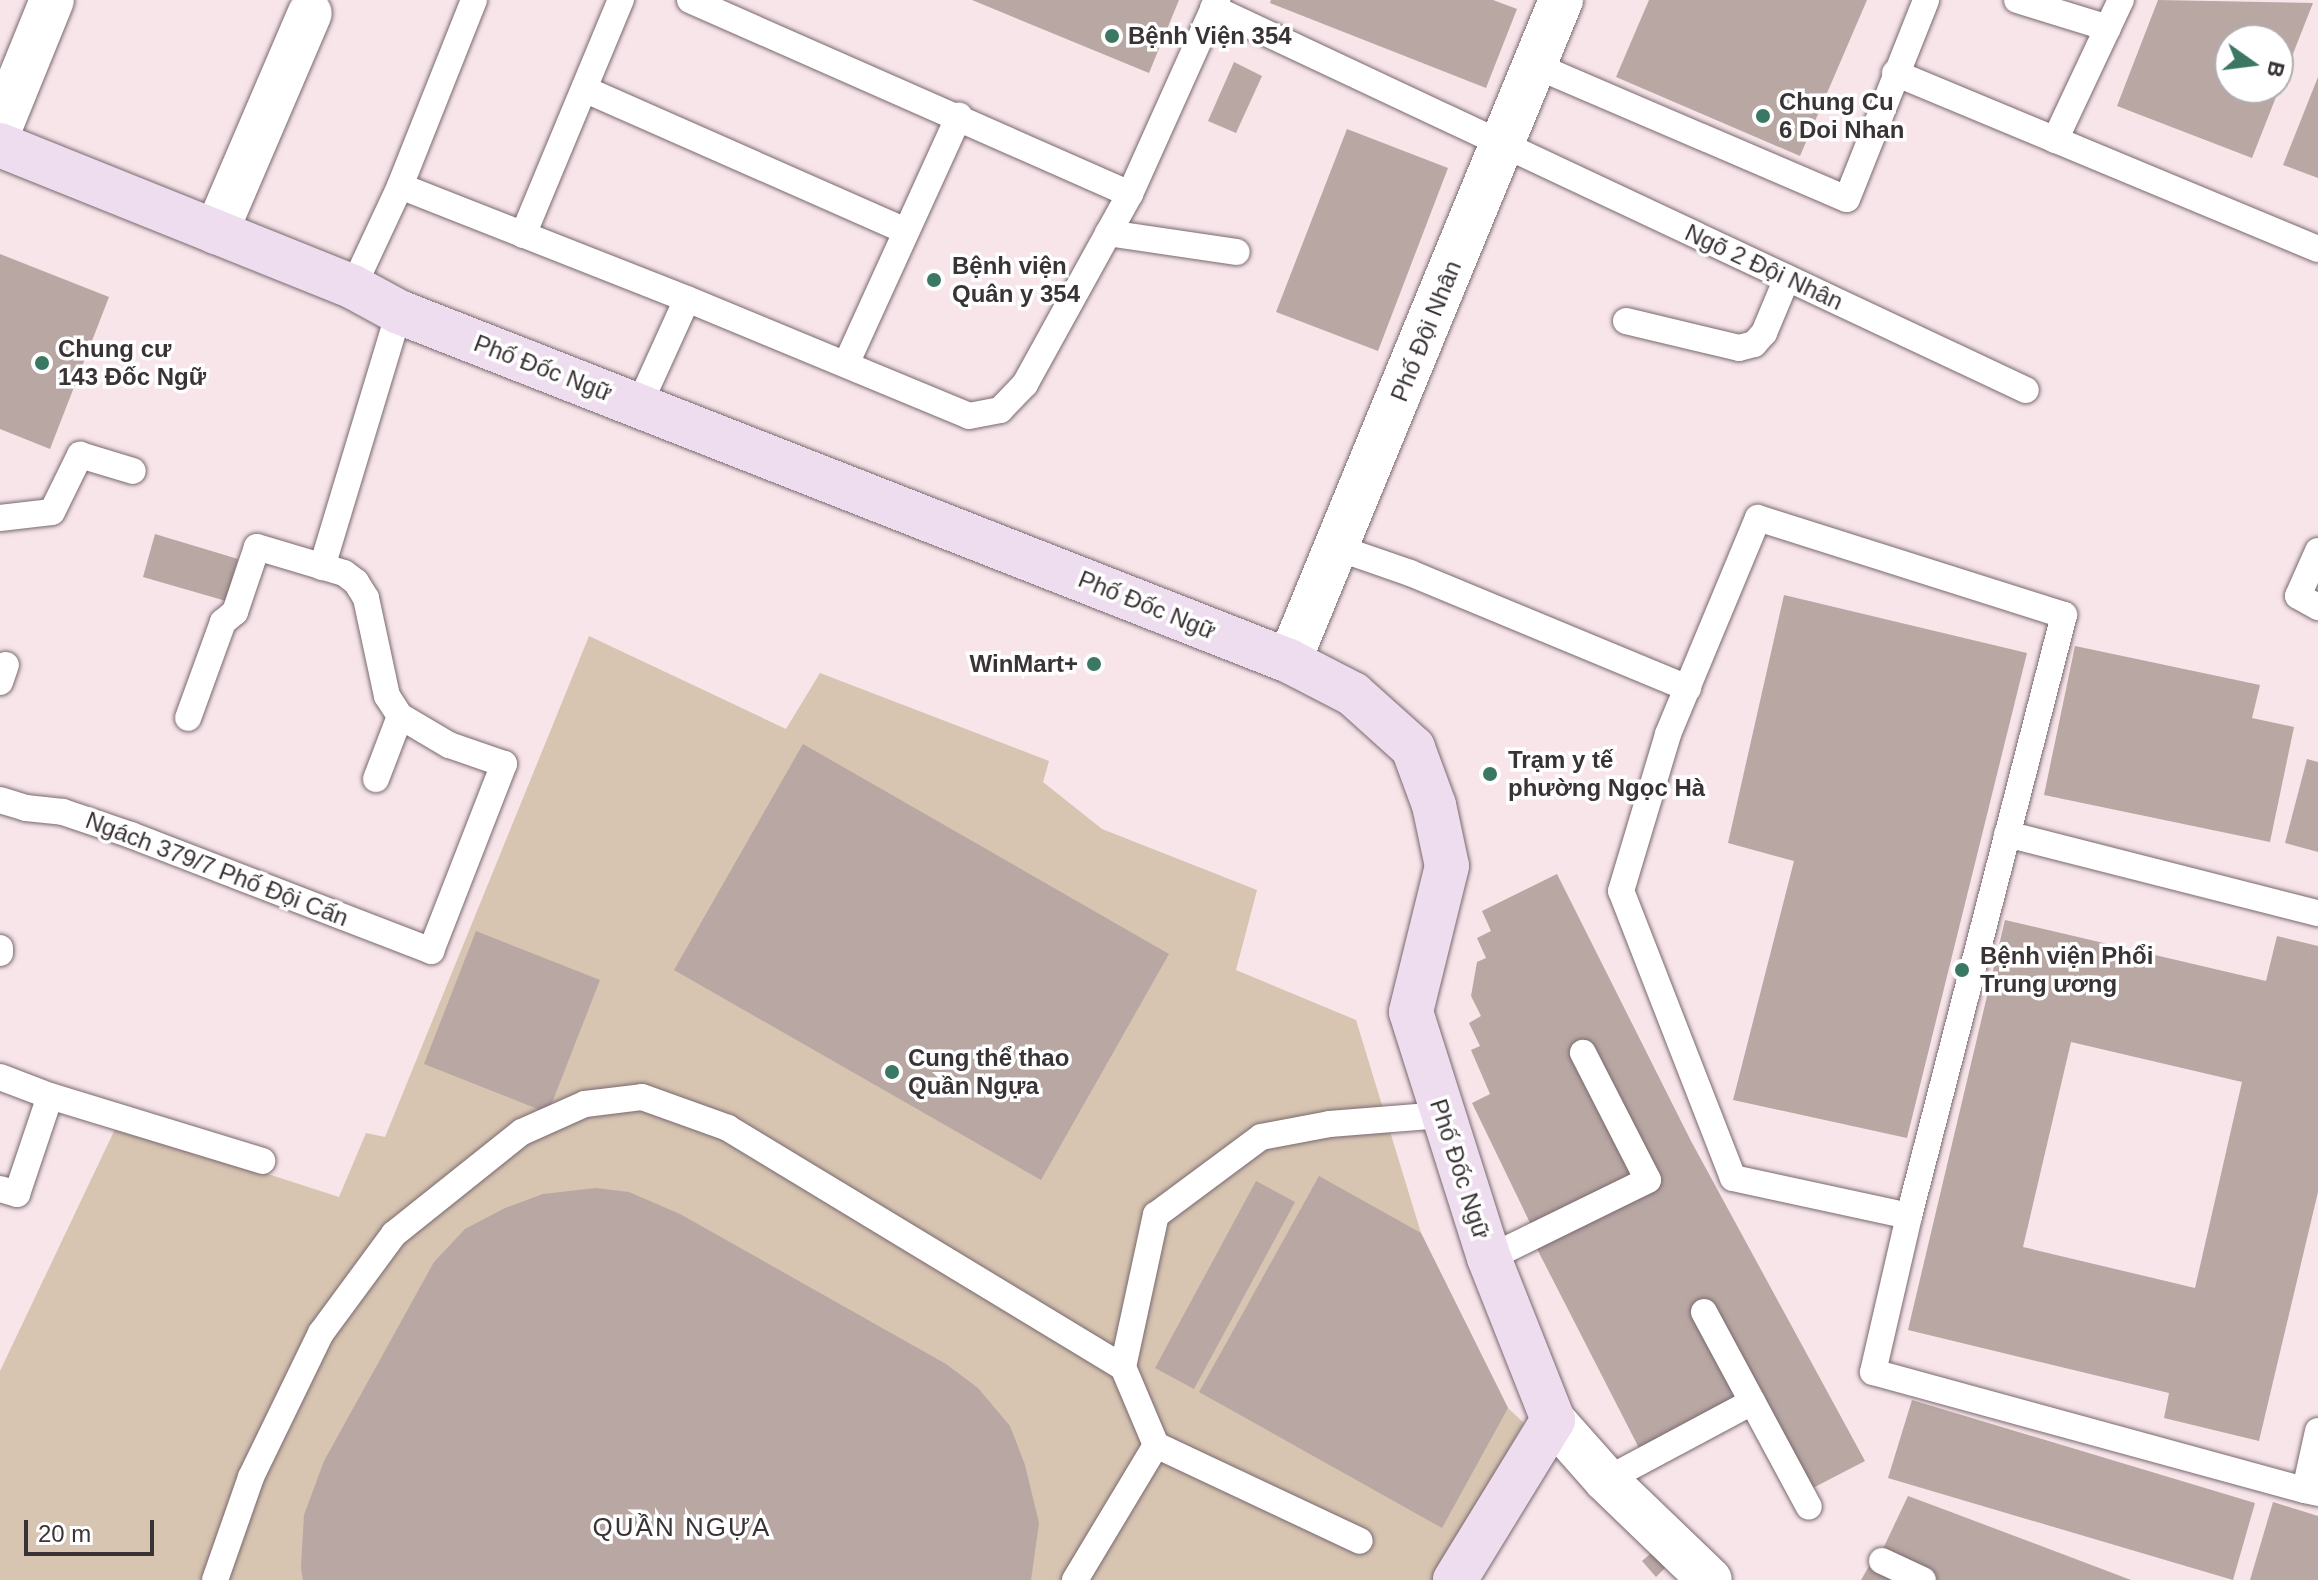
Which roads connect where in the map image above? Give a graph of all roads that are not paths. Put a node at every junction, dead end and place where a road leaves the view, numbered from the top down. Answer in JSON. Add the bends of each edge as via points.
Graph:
{"nodes":[{"id":1,"x":52,"y":0,"type":"edge"},
{"id":2,"x":474,"y":0,"type":"edge"},
{"id":3,"x":621,"y":0,"type":"edge"},
{"id":4,"x":690,"y":0,"type":"edge"},
{"id":5,"x":1561,"y":0,"type":"edge"},
{"id":6,"x":1926,"y":0,"type":"edge"},
{"id":7,"x":2017,"y":0,"type":"edge"},
{"id":8,"x":2121,"y":0,"type":"edge"},
{"id":9,"x":1215,"y":4,"type":"edge"},
{"id":10,"x":310,"y":13,"type":"dead end"},
{"id":11,"x":2108,"y":28,"type":"junction"},
{"id":12,"x":1534,"y":65,"type":"junction"},
{"id":13,"x":1895,"y":73,"type":"junction"},
{"id":14,"x":584,"y":89,"type":"junction"},
{"id":15,"x":959,"y":116,"type":"junction"},
{"id":16,"x":0,"y":128,"type":"edge"},
{"id":17,"x":2055,"y":140,"type":"junction"},
{"id":18,"x":0,"y":145,"type":"edge"},
{"id":19,"x":1502,"y":145,"type":"junction"},
{"id":20,"x":400,"y":186,"type":"junction"},
{"id":21,"x":1130,"y":194,"type":"junction"},
{"id":22,"x":906,"y":231,"type":"junction"},
{"id":23,"x":216,"y":232,"type":"junction"},
{"id":24,"x":1108,"y":233,"type":"junction"},
{"id":25,"x":523,"y":235,"type":"junction"},
{"id":26,"x":2318,"y":249,"type":"edge"},
{"id":27,"x":1237,"y":252,"type":"dead end"},
{"id":28,"x":1787,"y":278,"type":"junction"},
{"id":29,"x":353,"y":287,"type":"junction"},
{"id":30,"x":687,"y":299,"type":"junction"},
{"id":31,"x":399,"y":312,"type":"junction"},
{"id":32,"x":1626,"y":321,"type":"dead end"},
{"id":33,"x":846,"y":364,"type":"junction"},
{"id":34,"x":2026,"y":390,"type":"dead end"},
{"id":35,"x":639,"y":405,"type":"junction"},
{"id":36,"x":133,"y":471,"type":"dead end"},
{"id":37,"x":0,"y":518,"type":"edge"},
{"id":38,"x":1338,"y":548,"type":"junction"},
{"id":39,"x":2318,"y":551,"type":"edge"},
{"id":40,"x":322,"y":567,"type":"junction"},
{"id":41,"x":2318,"y":607,"type":"edge"},
{"id":42,"x":1289,"y":661,"type":"junction"},
{"id":43,"x":1688,"y":688,"type":"junction"},
{"id":44,"x":400,"y":716,"type":"junction"},
{"id":45,"x":188,"y":718,"type":"dead end"},
{"id":46,"x":376,"y":779,"type":"dead end"},
{"id":47,"x":0,"y":800,"type":"edge"},
{"id":48,"x":2007,"y":834,"type":"junction"},
{"id":49,"x":2318,"y":913,"type":"edge"},
{"id":50,"x":1583,"y":1053,"type":"dead end"},
{"id":51,"x":0,"y":1077,"type":"edge"},
{"id":52,"x":50,"y":1096,"type":"junction"},
{"id":53,"x":1442,"y":1115,"type":"junction"},
{"id":54,"x":262,"y":1161,"type":"dead end"},
{"id":55,"x":0,"y":1189,"type":"edge"},
{"id":56,"x":1909,"y":1216,"type":"junction"},
{"id":57,"x":1489,"y":1258,"type":"junction"},
{"id":58,"x":1704,"y":1312,"type":"dead end"},
{"id":59,"x":1123,"y":1367,"type":"junction"},
{"id":60,"x":1752,"y":1402,"type":"junction"},
{"id":61,"x":1553,"y":1420,"type":"junction"},
{"id":62,"x":2318,"y":1431,"type":"edge"},
{"id":63,"x":1156,"y":1445,"type":"junction"},
{"id":64,"x":1606,"y":1480,"type":"junction"},
{"id":65,"x":2311,"y":1491,"type":"edge"},
{"id":66,"x":1809,"y":1507,"type":"dead end"},
{"id":67,"x":1360,"y":1541,"type":"dead end"},
{"id":68,"x":1882,"y":1561,"type":"dead end"},
{"id":69,"x":215,"y":1580,"type":"edge"},
{"id":70,"x":1075,"y":1580,"type":"edge"},
{"id":71,"x":1455,"y":1580,"type":"edge"},
{"id":72,"x":1710,"y":1580,"type":"edge"},
{"id":73,"x":1923,"y":1580,"type":"edge"}],
"edges":[{"from":1,"to":16,"type":"street"},
{"from":2,"to":20,"type":"lane"},
{"from":3,"to":14,"type":"lane"},
{"from":4,"to":15,"type":"lane"},
{"from":5,"to":12,"type":"street","name":"Phố Đội Nhân"},
{"from":6,"to":13,"type":"lane"},
{"from":7,"to":11,"type":"lane"},
{"from":8,"to":11,"type":"lane"},
{"from":9,"to":19,"type":"lane","name":"Ngõ 2 Đội Nhân"},
{"from":9,"to":21,"type":"lane"},
{"from":10,"to":23,"type":"street"},
{"from":11,"to":17,"type":"lane"},
{"from":12,"to":13,"type":"lane","via":[[1847,199]]},
{"from":12,"to":19,"type":"street","name":"Phố Đội Nhân"},
{"from":13,"to":17,"type":"lane"},
{"from":14,"to":22,"type":"lane"},
{"from":14,"to":25,"type":"lane"},
{"from":15,"to":21,"type":"lane"},
{"from":15,"to":22,"type":"lane"},
{"from":17,"to":26,"type":"lane"},
{"from":18,"to":23,"type":"street","name":"Phố Đốc Ngữ"},
{"from":19,"to":28,"type":"lane","name":"Ngõ 2 Đội Nhân"},
{"from":19,"to":38,"type":"street","name":"Phố Đội Nhân"},
{"from":20,"to":25,"type":"lane"},
{"from":20,"to":29,"type":"lane"},
{"from":21,"to":24,"type":"lane"},
{"from":22,"to":33,"type":"lane"},
{"from":23,"to":29,"type":"street","name":"Phố Đốc Ngữ"},
{"from":24,"to":27,"type":"lane"},
{"from":24,"to":33,"type":"lane","via":[[1025,384],[1000,410],[969,416]]},
{"from":25,"to":30,"type":"lane"},
{"from":28,"to":32,"type":"lane","via":[[1764,333],[1754,344],[1739,348]]},
{"from":28,"to":34,"type":"lane","name":"Ngõ 2 Đội Nhân"},
{"from":29,"to":31,"type":"street","name":"Phố Đốc Ngữ"},
{"from":30,"to":33,"type":"lane"},
{"from":30,"to":35,"type":"lane"},
{"from":31,"to":35,"type":"street","name":"Phố Đốc Ngữ"},
{"from":31,"to":40,"type":"lane"},
{"from":35,"to":42,"type":"street","name":"Phố Đốc Ngữ"},
{"from":36,"to":37,"type":"lane","via":[[80,455],[52,512]]},
{"from":38,"to":42,"type":"street","name":"Phố Đội Nhân"},
{"from":38,"to":43,"type":"lane"},
{"from":39,"to":41,"type":"lane","via":[[2298,596]]},
{"from":40,"to":44,"type":"lane","via":[[344,573],[366,598],[387,696]]},
{"from":40,"to":45,"type":"lane","via":[[257,547]]},
{"from":42,"to":53,"type":"street","name":"Phố Đốc Ngữ","via":[[1353,694],[1413,748],[1434,805],[1447,866],[1411,1012]]},
{"from":43,"to":48,"type":"lane","via":[[1758,518],[2064,615]]},
{"from":43,"to":56,"type":"lane","via":[[1668,734],[1621,891],[1733,1178]]},
{"from":44,"to":46,"type":"lane"},
{"from":44,"to":47,"type":"lane","name":"Ngách 379/7 Phố Đội Cấn","via":[[449,745],[504,764],[431,951],[131,835],[63,812]]},
{"from":48,"to":49,"type":"lane"},
{"from":48,"to":56,"type":"lane"},
{"from":50,"to":57,"type":"lane","via":[[1648,1180]]},
{"from":51,"to":52,"type":"lane"},
{"from":52,"to":54,"type":"lane"},
{"from":52,"to":55,"type":"lane","via":[[17,1194]]},
{"from":53,"to":57,"type":"street","name":"Phố Đốc Ngữ"},
{"from":53,"to":59,"type":"lane","via":[[1330,1124],[1261,1137],[1156,1215]]},
{"from":56,"to":65,"type":"lane","via":[[1873,1372]]},
{"from":57,"to":61,"type":"street","name":"Phố Đốc Ngữ"},
{"from":58,"to":60,"type":"lane"},
{"from":59,"to":63,"type":"lane"},
{"from":59,"to":69,"type":"lane","via":[[728,1128],[642,1097],[585,1104],[522,1132],[394,1234],[321,1333],[251,1477]]},
{"from":60,"to":64,"type":"lane"},
{"from":60,"to":66,"type":"lane"},
{"from":61,"to":64,"type":"street","name":"Phố Đốc Ngữ"},
{"from":61,"to":71,"type":"street"},
{"from":62,"to":65,"type":"lane"},
{"from":63,"to":67,"type":"lane"},
{"from":63,"to":70,"type":"lane"},
{"from":64,"to":72,"type":"street","name":"Phố Đốc Ngữ"},
{"from":68,"to":73,"type":"lane"}]}
